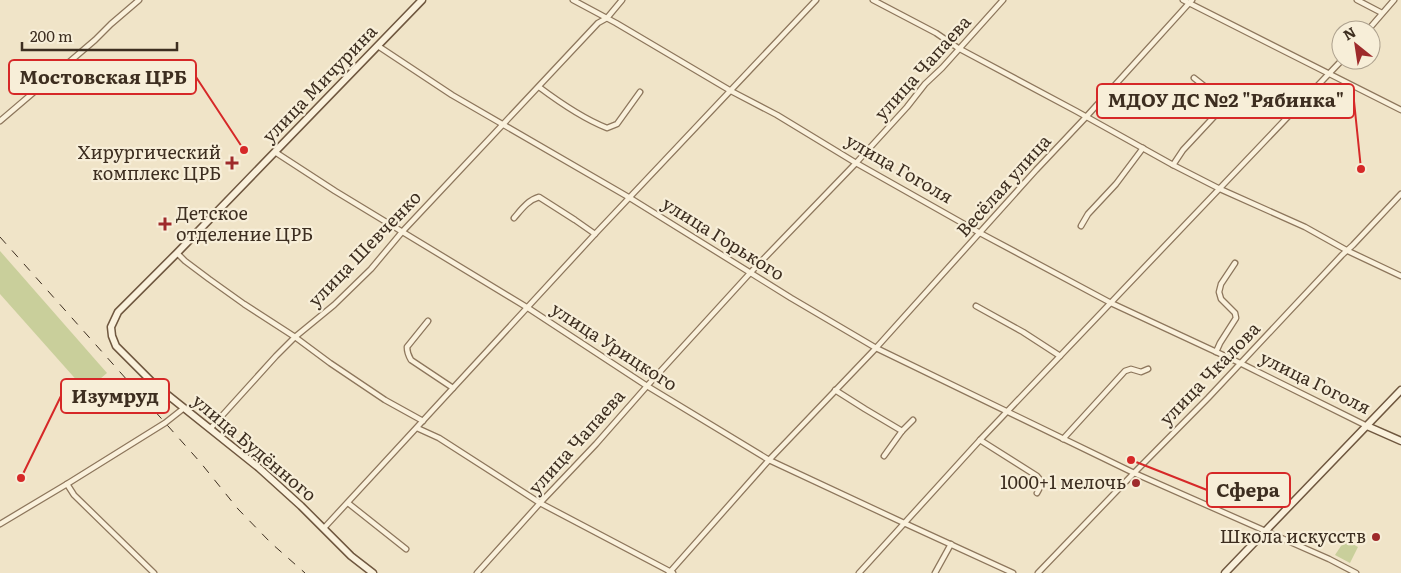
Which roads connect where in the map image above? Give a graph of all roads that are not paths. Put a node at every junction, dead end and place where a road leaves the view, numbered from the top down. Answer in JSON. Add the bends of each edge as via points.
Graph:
{"nodes":[{"id":1,"x":139,"y":0,"type":"edge"},
{"id":2,"x":422,"y":0,"type":"edge"},
{"id":3,"x":573,"y":0,"type":"edge"},
{"id":4,"x":622,"y":0,"type":"edge"},
{"id":5,"x":816,"y":0,"type":"edge"},
{"id":6,"x":873,"y":0,"type":"edge"},
{"id":7,"x":1003,"y":0,"type":"edge"},
{"id":8,"x":1183,"y":0,"type":"edge"},
{"id":9,"x":1357,"y":0,"type":"edge"},
{"id":10,"x":1394,"y":0,"type":"edge"},
{"id":11,"x":1191,"y":2,"type":"edge"},
{"id":12,"x":1382,"y":14,"type":"junction"},
{"id":13,"x":607,"y":18,"type":"junction"},
{"id":14,"x":1377,"y":20,"type":"edge"},
{"id":15,"x":378,"y":46,"type":"junction"},
{"id":16,"x":958,"y":48,"type":"junction"},
{"id":17,"x":1333,"y":70,"type":"edge"},
{"id":18,"x":1329,"y":75,"type":"junction"},
{"id":19,"x":1194,"y":78,"type":"dead end"},
{"id":20,"x":539,"y":87,"type":"junction"},
{"id":21,"x":731,"y":91,"type":"junction"},
{"id":22,"x":640,"y":92,"type":"dead end"},
{"id":23,"x":1401,"y":110,"type":"edge"},
{"id":24,"x":1086,"y":117,"type":"junction"},
{"id":25,"x":0,"y":121,"type":"edge"},
{"id":26,"x":502,"y":125,"type":"junction"},
{"id":27,"x":1143,"y":148,"type":"junction"},
{"id":28,"x":275,"y":152,"type":"junction"},
{"id":29,"x":856,"y":162,"type":"junction"},
{"id":30,"x":1172,"y":165,"type":"junction"},
{"id":31,"x":1220,"y":189,"type":"junction"},
{"id":32,"x":1401,"y":194,"type":"edge"},
{"id":33,"x":630,"y":198,"type":"junction"},
{"id":34,"x":514,"y":218,"type":"dead end"},
{"id":35,"x":1082,"y":226,"type":"dead end"},
{"id":36,"x":402,"y":232,"type":"junction"},
{"id":37,"x":980,"y":232,"type":"junction"},
{"id":38,"x":595,"y":234,"type":"junction"},
{"id":39,"x":1348,"y":251,"type":"junction"},
{"id":40,"x":177,"y":253,"type":"junction"},
{"id":41,"x":1235,"y":263,"type":"dead end"},
{"id":42,"x":751,"y":272,"type":"junction"},
{"id":43,"x":1401,"y":276,"type":"edge"},
{"id":44,"x":1111,"y":303,"type":"junction"},
{"id":45,"x":976,"y":306,"type":"dead end"},
{"id":46,"x":528,"y":308,"type":"junction"},
{"id":47,"x":428,"y":321,"type":"dead end"},
{"id":48,"x":295,"y":337,"type":"junction"},
{"id":49,"x":116,"y":346,"type":"joint"},
{"id":50,"x":876,"y":348,"type":"junction"},
{"id":51,"x":1216,"y":352,"type":"junction"},
{"id":52,"x":1060,"y":356,"type":"junction"},
{"id":53,"x":1240,"y":363,"type":"junction"},
{"id":54,"x":1148,"y":369,"type":"dead end"},
{"id":55,"x":647,"y":386,"type":"junction"},
{"id":56,"x":453,"y":388,"type":"junction"},
{"id":57,"x":836,"y":390,"type":"junction"},
{"id":58,"x":1401,"y":390,"type":"edge"},
{"id":59,"x":184,"y":408,"type":"junction"},
{"id":60,"x":1006,"y":412,"type":"junction"},
{"id":61,"x":913,"y":420,"type":"dead end"},
{"id":62,"x":423,"y":422,"type":"junction"},
{"id":63,"x":1367,"y":426,"type":"junction"},
{"id":64,"x":417,"y":428,"type":"junction"},
{"id":65,"x":210,"y":429,"type":"junction"},
{"id":66,"x":902,"y":431,"type":"junction"},
{"id":67,"x":1064,"y":439,"type":"junction"},
{"id":68,"x":980,"y":440,"type":"junction"},
{"id":69,"x":1401,"y":441,"type":"edge"},
{"id":70,"x":884,"y":456,"type":"dead end"},
{"id":71,"x":769,"y":460,"type":"junction"},
{"id":72,"x":1134,"y":473,"type":"junction"},
{"id":73,"x":67,"y":484,"type":"junction"},
{"id":74,"x":1037,"y":493,"type":"dead end"},
{"id":75,"x":348,"y":503,"type":"junction"},
{"id":76,"x":540,"y":503,"type":"junction"},
{"id":77,"x":904,"y":523,"type":"junction"},
{"id":78,"x":0,"y":524,"type":"edge"},
{"id":79,"x":324,"y":528,"type":"junction"},
{"id":80,"x":1266,"y":531,"type":"junction"},
{"id":81,"x":951,"y":544,"type":"junction"},
{"id":82,"x":406,"y":549,"type":"dead end"},
{"id":83,"x":671,"y":572,"type":"edge"},
{"id":84,"x":154,"y":573,"type":"edge"},
{"id":85,"x":373,"y":573,"type":"edge"},
{"id":86,"x":477,"y":573,"type":"edge"},
{"id":87,"x":860,"y":573,"type":"edge"},
{"id":88,"x":935,"y":573,"type":"edge"},
{"id":89,"x":1013,"y":573,"type":"edge"},
{"id":90,"x":1038,"y":573,"type":"edge"},
{"id":91,"x":1225,"y":573,"type":"edge"},
{"id":92,"x":1356,"y":573,"type":"edge"}],
"edges":[{"from":1,"to":25,"type":"street"},
{"from":2,"to":15,"type":"street","name":"улица Мичурина"},
{"from":3,"to":13,"type":"street","name":"улица Гоголя"},
{"from":4,"to":13,"type":"street","name":"улица Шевченко"},
{"from":5,"to":21,"type":"street"},
{"from":6,"to":16,"type":"street"},
{"from":7,"to":16,"type":"street","name":"улица Чапаева"},
{"from":8,"to":11,"type":"street"},
{"from":9,"to":12,"type":"street"},
{"from":10,"to":12,"type":"street"},
{"from":11,"to":18,"type":"street"},
{"from":11,"to":24,"type":"street","name":"Весёлая улица"},
{"from":12,"to":14,"type":"street"},
{"from":13,"to":20,"type":"street","name":"улица Шевченко","via":[[598,23]]},
{"from":13,"to":21,"type":"street","name":"улица Гоголя"},
{"from":15,"to":26,"type":"street","name":"улица Горького"},
{"from":15,"to":28,"type":"street","name":"улица Мичурина"},
{"from":16,"to":24,"type":"street"},
{"from":16,"to":29,"type":"street","name":"улица Чапаева"},
{"from":17,"to":18,"type":"street"},
{"from":18,"to":23,"type":"street"},
{"from":18,"to":31,"type":"street"},
{"from":19,"to":30,"type":"street","via":[[1222,100],[1224,106]]},
{"from":20,"to":22,"type":"street","via":[[608,128],[617,124]]},
{"from":20,"to":26,"type":"street","name":"улица Шевченко"},
{"from":21,"to":29,"type":"street","name":"улица Гоголя"},
{"from":21,"to":33,"type":"street"},
{"from":24,"to":27,"type":"street"},
{"from":24,"to":37,"type":"street","name":"Весёлая улица"},
{"from":26,"to":33,"type":"street","name":"улица Горького"},
{"from":26,"to":36,"type":"street","name":"улица Шевченко"},
{"from":27,"to":30,"type":"street"},
{"from":27,"to":35,"type":"street","via":[[1088,214]]},
{"from":28,"to":36,"type":"street","name":"улица Урицкого"},
{"from":28,"to":40,"type":"street","name":"улица Мичурина"},
{"from":29,"to":37,"type":"street","name":"улица Гоголя"},
{"from":29,"to":42,"type":"street","name":"улица Чапаева"},
{"from":30,"to":31,"type":"street"},
{"from":31,"to":39,"type":"street","via":[[1305,227]]},
{"from":31,"to":44,"type":"street"},
{"from":32,"to":39,"type":"street","name":"улица Чкалова"},
{"from":33,"to":38,"type":"street"},
{"from":33,"to":42,"type":"street","name":"улица Горького"},
{"from":34,"to":38,"type":"street","via":[[530,201],[539,198]]},
{"from":36,"to":46,"type":"street","name":"улица Урицкого"},
{"from":36,"to":48,"type":"street","name":"улица Шевченко","via":[[371,269]]},
{"from":37,"to":44,"type":"street","name":"улица Гоголя"},
{"from":37,"to":50,"type":"street","name":"Весёлая улица"},
{"from":38,"to":46,"type":"street"},
{"from":39,"to":43,"type":"street"},
{"from":39,"to":53,"type":"street","name":"улица Чкалова"},
{"from":40,"to":48,"type":"street","via":[[216,284]]},
{"from":40,"to":49,"type":"street","name":"улица Мичурина","via":[[118,312],[111,327]]},
{"from":41,"to":51,"type":"street","via":[[1218,292],[1236,318]]},
{"from":42,"to":50,"type":"street","name":"улица Горького"},
{"from":42,"to":55,"type":"street","name":"улица Чапаева"},
{"from":44,"to":51,"type":"street","name":"улица Гоголя"},
{"from":44,"to":52,"type":"street"},
{"from":45,"to":52,"type":"street"},
{"from":46,"to":55,"type":"street","name":"улица Урицкого"},
{"from":46,"to":56,"type":"street"},
{"from":47,"to":56,"type":"street","via":[[407,347],[409,356]]},
{"from":48,"to":62,"type":"street","via":[[353,379]]},
{"from":48,"to":65,"type":"street","name":"улица Шевченко"},
{"from":49,"to":59,"type":"street","name":"улица Будённого"},
{"from":50,"to":57,"type":"street","name":"Весёлая улица"},
{"from":50,"to":60,"type":"street","name":"улица Горького"},
{"from":51,"to":53,"type":"street","name":"улица Гоголя"},
{"from":52,"to":60,"type":"street"},
{"from":53,"to":63,"type":"street","name":"улица Гоголя"},
{"from":53,"to":72,"type":"street","name":"улица Чкалова"},
{"from":54,"to":67,"type":"street","via":[[1125,371]]},
{"from":55,"to":71,"type":"street","name":"улица Урицкого"},
{"from":55,"to":76,"type":"street","name":"улица Чапаева"},
{"from":56,"to":62,"type":"street"},
{"from":57,"to":66,"type":"street"},
{"from":57,"to":71,"type":"street","name":"Весёлая улица"},
{"from":58,"to":63,"type":"street"},
{"from":59,"to":65,"type":"street","name":"улица Будённого"},
{"from":59,"to":73,"type":"street"},
{"from":60,"to":67,"type":"street","name":"улица Горького"},
{"from":60,"to":68,"type":"street"},
{"from":61,"to":66,"type":"street"},
{"from":62,"to":64,"type":"street"},
{"from":63,"to":69,"type":"street","name":"улица Гоголя"},
{"from":63,"to":80,"type":"street"},
{"from":64,"to":75,"type":"street"},
{"from":64,"to":76,"type":"street","via":[[439,438]]},
{"from":65,"to":79,"type":"street","name":"улица Будённого","via":[[259,468]]},
{"from":66,"to":70,"type":"street"},
{"from":67,"to":72,"type":"street","name":"улица Горького"},
{"from":68,"to":74,"type":"street","via":[[1037,476],[1041,486]]},
{"from":68,"to":77,"type":"street"},
{"from":71,"to":77,"type":"street","name":"улица Урицкого"},
{"from":71,"to":83,"type":"street","name":"Весёлая улица"},
{"from":72,"to":80,"type":"street","name":"улица Горького"},
{"from":72,"to":90,"type":"street","name":"улица Чкалова"},
{"from":73,"to":78,"type":"street"},
{"from":73,"to":84,"type":"street","via":[[74,495]]},
{"from":75,"to":79,"type":"street"},
{"from":75,"to":82,"type":"street"},
{"from":76,"to":83,"type":"street"},
{"from":76,"to":86,"type":"street","name":"улица Чапаева"},
{"from":77,"to":81,"type":"street","name":"улица Урицкого"},
{"from":77,"to":87,"type":"street"},
{"from":79,"to":85,"type":"street","name":"улица Будённого"},
{"from":80,"to":91,"type":"street"},
{"from":80,"to":92,"type":"street","name":"улица Горького"},
{"from":81,"to":88,"type":"street"},
{"from":81,"to":89,"type":"street","name":"улица Урицкого"}]}
